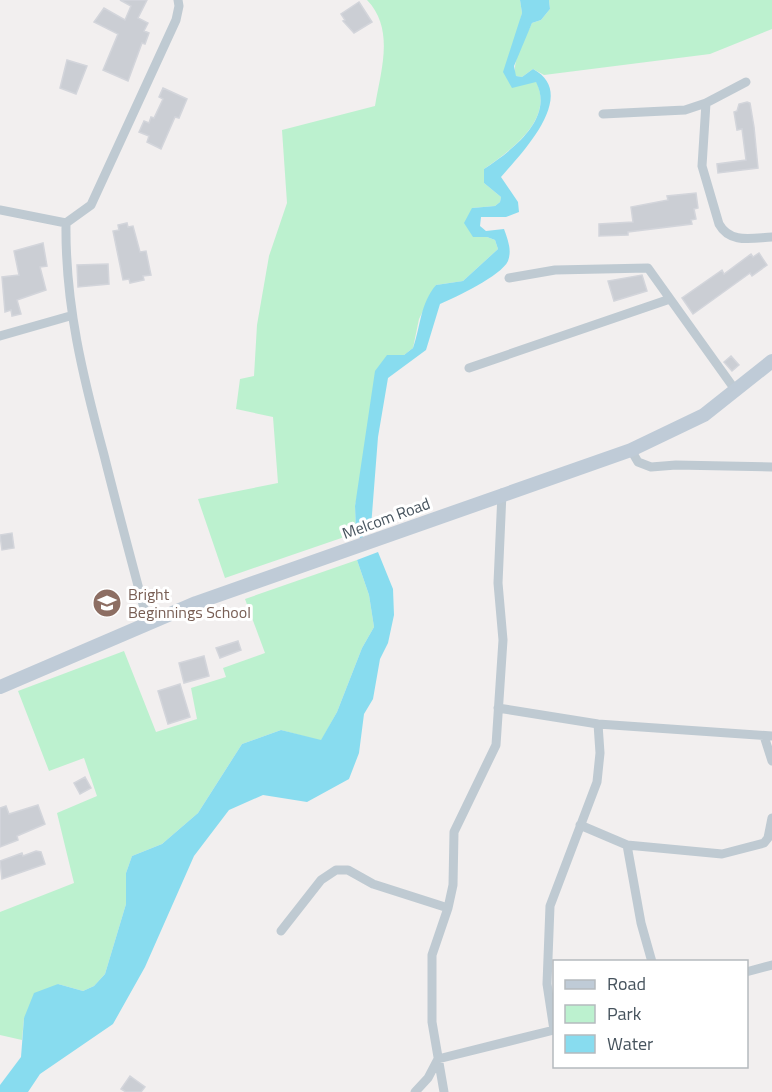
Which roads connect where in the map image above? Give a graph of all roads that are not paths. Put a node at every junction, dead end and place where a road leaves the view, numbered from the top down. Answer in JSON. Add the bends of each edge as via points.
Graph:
{"nodes":[{"id":1,"x":178,"y":0,"type":"edge"},
{"id":2,"x":746,"y":82,"type":"dead end"},
{"id":3,"x":706,"y":104,"type":"junction"},
{"id":4,"x":603,"y":114,"type":"dead end"},
{"id":5,"x":0,"y":210,"type":"edge"},
{"id":6,"x":66,"y":223,"type":"junction"},
{"id":7,"x":772,"y":237,"type":"edge"},
{"id":8,"x":508,"y":278,"type":"dead end"},
{"id":9,"x":670,"y":299,"type":"junction"},
{"id":10,"x":70,"y":316,"type":"junction"},
{"id":11,"x":0,"y":336,"type":"edge"},
{"id":12,"x":772,"y":361,"type":"edge"},
{"id":13,"x":469,"y":368,"type":"dead end"},
{"id":14,"x":736,"y":392,"type":"junction"},
{"id":15,"x":631,"y":450,"type":"junction"},
{"id":16,"x":772,"y":467,"type":"edge"},
{"id":17,"x":502,"y":494,"type":"junction"},
{"id":18,"x":148,"y":623,"type":"junction"},
{"id":19,"x":0,"y":687,"type":"edge"},
{"id":20,"x":498,"y":708,"type":"junction"},
{"id":21,"x":598,"y":724,"type":"junction"},
{"id":22,"x":768,"y":736,"type":"edge"},
{"id":23,"x":772,"y":761,"type":"edge"},
{"id":24,"x":772,"y":818,"type":"edge"},
{"id":25,"x":579,"y":825,"type":"junction"},
{"id":26,"x":627,"y":845,"type":"junction"},
{"id":27,"x":448,"y":908,"type":"junction"},
{"id":28,"x":281,"y":931,"type":"dead end"},
{"id":29,"x":651,"y":960,"type":"edge"},
{"id":30,"x":772,"y":965,"type":"edge"},
{"id":31,"x":748,"y":972,"type":"edge"},
{"id":32,"x":553,"y":1023,"type":"edge"},
{"id":33,"x":553,"y":1030,"type":"edge"},
{"id":34,"x":438,"y":1059,"type":"junction"},
{"id":35,"x":416,"y":1092,"type":"edge"},
{"id":36,"x":444,"y":1092,"type":"edge"}],
"edges":[{"from":1,"to":6,"type":"street","via":[[176,20],[91,205]]},
{"from":2,"to":3,"type":"street"},
{"from":3,"to":4,"type":"street","via":[[685,110]]},
{"from":3,"to":7,"type":"street","via":[[702,166],[719,224],[734,238]]},
{"from":5,"to":6,"type":"street"},
{"from":6,"to":10,"type":"street","via":[[65,270]]},
{"from":8,"to":9,"type":"street","via":[[555,270],[645,267]]},
{"from":9,"to":13,"type":"street"},
{"from":9,"to":14,"type":"street"},
{"from":10,"to":11,"type":"street"},
{"from":10,"to":18,"type":"street"},
{"from":12,"to":14,"type":"main road","name":"Melcom Road"},
{"from":14,"to":15,"type":"main road","name":"Melcom Road","via":[[704,415]]},
{"from":15,"to":16,"type":"street","via":[[638,462],[651,467]]},
{"from":15,"to":17,"type":"main road","name":"Melcom Road"},
{"from":17,"to":18,"type":"main road","name":"Melcom Road"},
{"from":17,"to":20,"type":"street","via":[[498,583],[503,639]]},
{"from":18,"to":19,"type":"main road","name":"Melcom Road"},
{"from":20,"to":21,"type":"street"},
{"from":20,"to":27,"type":"street","via":[[496,745],[454,832],[453,885]]},
{"from":21,"to":22,"type":"street"},
{"from":21,"to":25,"type":"street","via":[[597,782]]},
{"from":22,"to":23,"type":"street"},
{"from":24,"to":26,"type":"street","via":[[764,843],[722,854]]},
{"from":25,"to":26,"type":"street"},
{"from":25,"to":32,"type":"street","via":[[550,906],[547,984]]},
{"from":26,"to":29,"type":"street"},
{"from":27,"to":28,"type":"street","via":[[373,884],[348,870],[336,870],[321,880]]},
{"from":27,"to":34,"type":"street","via":[[432,956],[432,1023]]},
{"from":30,"to":31,"type":"street"},
{"from":33,"to":34,"type":"street"},
{"from":34,"to":35,"type":"street"},
{"from":34,"to":36,"type":"street"}]}
